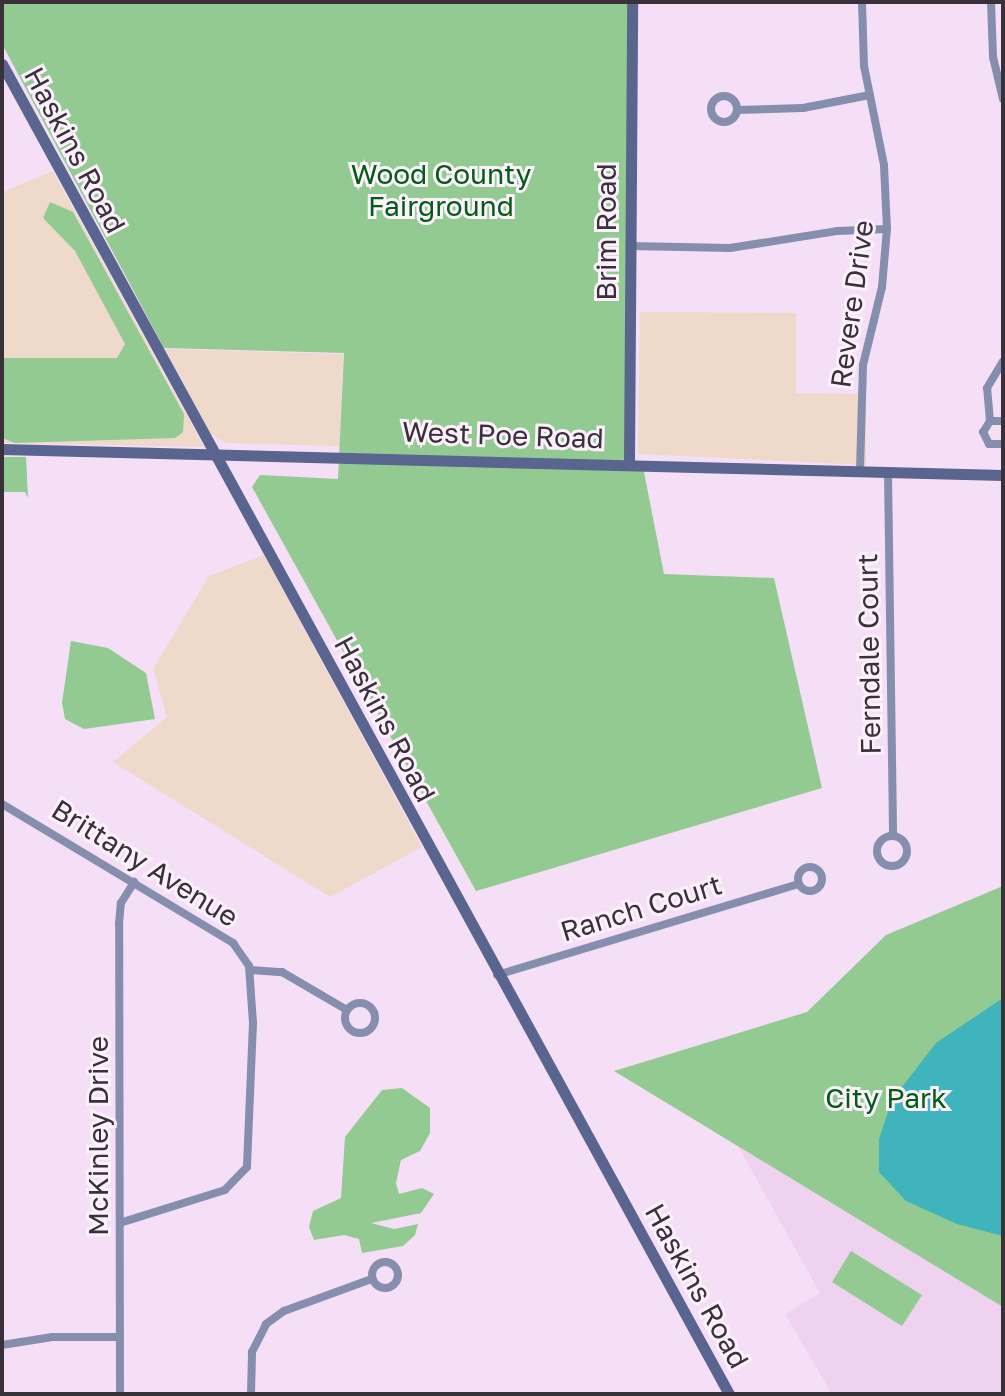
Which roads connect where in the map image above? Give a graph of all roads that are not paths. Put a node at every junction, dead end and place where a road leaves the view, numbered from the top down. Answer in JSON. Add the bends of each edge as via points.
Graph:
{"nodes":[{"id":1,"x":632,"y":2,"type":"edge"},
{"id":2,"x":862,"y":2,"type":"edge"},
{"id":3,"x":991,"y":2,"type":"edge"},
{"id":4,"x":2,"y":66,"type":"edge"},
{"id":5,"x":870,"y":95,"type":"junction"},
{"id":6,"x":1003,"y":99,"type":"edge"},
{"id":7,"x":737,"y":110,"type":"dead end"},
{"id":8,"x":887,"y":229,"type":"junction"},
{"id":9,"x":630,"y":246,"type":"junction"},
{"id":10,"x":1003,"y":361,"type":"edge"},
{"id":11,"x":990,"y":421,"type":"junction"},
{"id":12,"x":1003,"y":421,"type":"edge"},
{"id":13,"x":1003,"y":444,"type":"edge"},
{"id":14,"x":2,"y":449,"type":"edge"},
{"id":15,"x":211,"y":451,"type":"junction"},
{"id":16,"x":629,"y":462,"type":"junction"},
{"id":17,"x":860,"y":471,"type":"junction"},
{"id":18,"x":888,"y":472,"type":"junction"},
{"id":19,"x":1003,"y":475,"type":"edge"},
{"id":20,"x":2,"y":804,"type":"edge"},
{"id":21,"x":893,"y":836,"type":"dead end"},
{"id":22,"x":134,"y":882,"type":"junction"},
{"id":23,"x":799,"y":884,"type":"dead end"},
{"id":24,"x":250,"y":970,"type":"junction"},
{"id":25,"x":497,"y":975,"type":"junction"},
{"id":26,"x":347,"y":1010,"type":"dead end"},
{"id":27,"x":120,"y":1223,"type":"junction"},
{"id":28,"x":372,"y":1279,"type":"dead end"},
{"id":29,"x":120,"y":1337,"type":"junction"},
{"id":30,"x":2,"y":1345,"type":"edge"},
{"id":31,"x":120,"y":1394,"type":"edge"},
{"id":32,"x":251,"y":1394,"type":"edge"},
{"id":33,"x":729,"y":1394,"type":"edge"}],
"edges":[{"from":1,"to":9,"type":"main road","name":"Brim Road"},
{"from":2,"to":5,"type":"street","name":"Revere Drive"},
{"from":3,"to":6,"type":"street","via":[[993,57]]},
{"from":4,"to":15,"type":"main road","name":"Haskins Road"},
{"from":5,"to":7,"type":"street","via":[[803,108]]},
{"from":5,"to":8,"type":"street","name":"Revere Drive","via":[[884,165]]},
{"from":8,"to":9,"type":"street","via":[[837,231],[730,248]]},
{"from":8,"to":17,"type":"street","name":"Revere Drive","via":[[882,287],[863,365]]},
{"from":9,"to":16,"type":"main road","name":"Brim Road"},
{"from":10,"to":11,"type":"street","via":[[987,388]]},
{"from":11,"to":12,"type":"street"},
{"from":11,"to":13,"type":"street","via":[[983,432],[985,441]]},
{"from":14,"to":15,"type":"main road","name":"West Poe Road"},
{"from":15,"to":16,"type":"main road","name":"West Poe Road"},
{"from":15,"to":25,"type":"main road","name":"Haskins Road"},
{"from":16,"to":17,"type":"main road","name":"West Poe Road"},
{"from":17,"to":18,"type":"main road","name":"West Poe Road"},
{"from":18,"to":19,"type":"main road","name":"West Poe Road"},
{"from":18,"to":21,"type":"street","name":"Ferndale Court"},
{"from":20,"to":22,"type":"street","name":"Brittany Avenue"},
{"from":22,"to":24,"type":"street","name":"Brittany Avenue","via":[[233,943]]},
{"from":22,"to":27,"type":"street","name":"McKinley Drive","via":[[121,903],[119,924]]},
{"from":23,"to":25,"type":"street","name":"Ranch Court"},
{"from":24,"to":26,"type":"street","via":[[282,972]]},
{"from":24,"to":27,"type":"street","via":[[247,1167],[226,1189]]},
{"from":25,"to":33,"type":"main road","name":"Haskins Road"},
{"from":27,"to":29,"type":"street","name":"McKinley Drive"},
{"from":28,"to":32,"type":"street","via":[[284,1311],[266,1324],[252,1352]]},
{"from":29,"to":30,"type":"street","via":[[52,1337]]},
{"from":29,"to":31,"type":"street","name":"McKinley Drive"}]}
